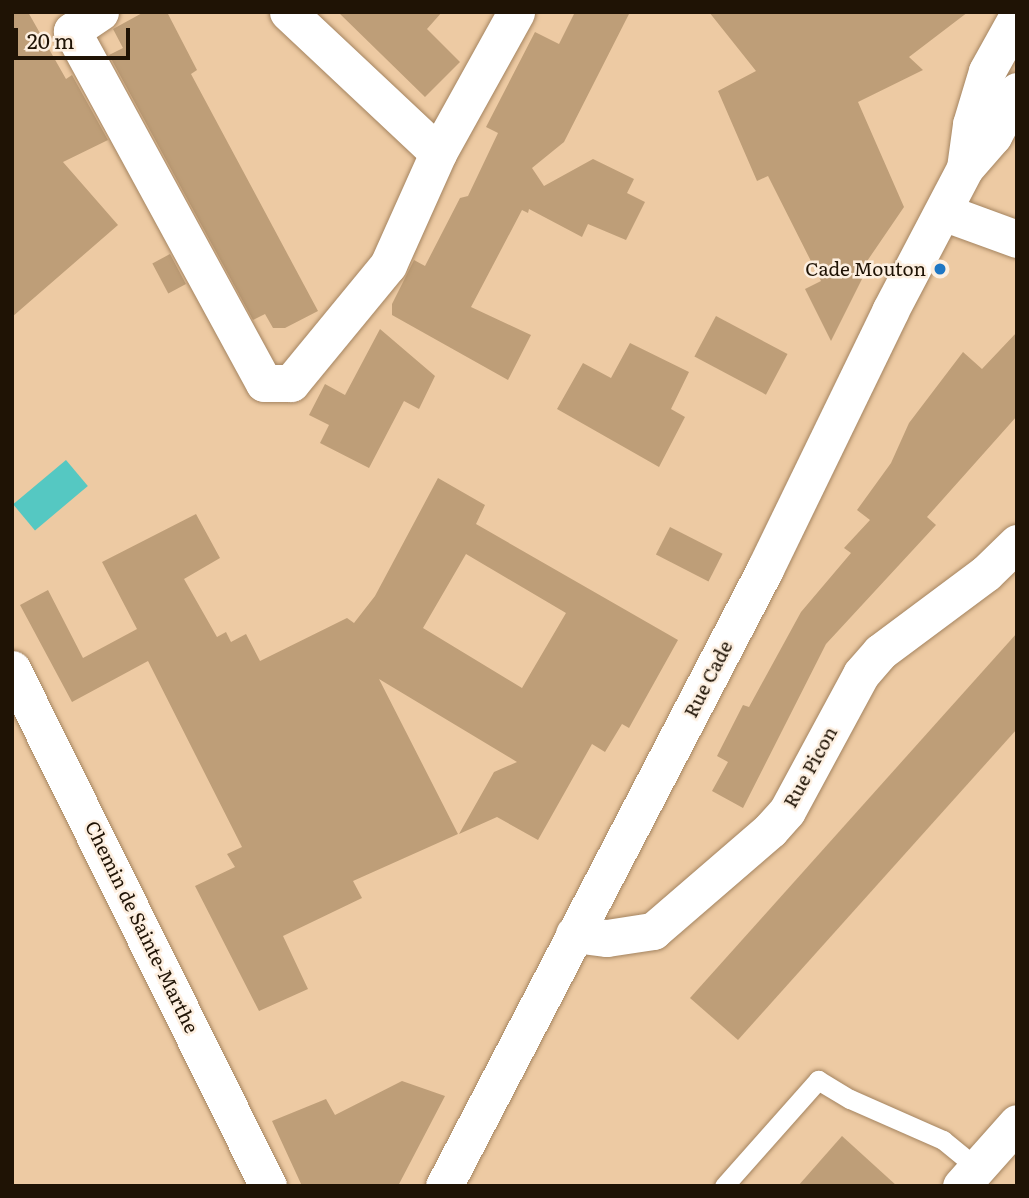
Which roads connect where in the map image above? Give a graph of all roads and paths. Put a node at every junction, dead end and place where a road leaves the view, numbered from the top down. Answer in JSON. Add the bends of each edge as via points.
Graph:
{"nodes":[{"id":1,"x":100,"y":12,"type":"edge"},
{"id":2,"x":288,"y":12,"type":"edge"},
{"id":3,"x":516,"y":12,"type":"edge"},
{"id":4,"x":1017,"y":18,"type":"edge"},
{"id":5,"x":1017,"y":91,"type":"edge"},
{"id":6,"x":994,"y":135,"type":"edge"},
{"id":7,"x":438,"y":153,"type":"junction"},
{"id":8,"x":943,"y":212,"type":"junction"},
{"id":9,"x":1017,"y":239,"type":"edge"},
{"id":10,"x":1017,"y":543,"type":"edge"},
{"id":11,"x":12,"y":669,"type":"edge"},
{"id":12,"x":574,"y":934,"type":"junction"},
{"id":13,"x":1017,"y":1123,"type":"edge"},
{"id":14,"x":969,"y":1177,"type":"edge"},
{"id":15,"x":268,"y":1186,"type":"edge"},
{"id":16,"x":444,"y":1186,"type":"edge"},
{"id":17,"x":724,"y":1186,"type":"edge"}],
"edges":[{"from":1,"to":7,"type":"street","via":[[72,31],[264,383],[291,383],[388,265]]},
{"from":2,"to":7,"type":"street"},
{"from":3,"to":7,"type":"street"},
{"from":4,"to":6,"type":"street","name":"Rue Cade","via":[[987,71]]},
{"from":5,"to":6,"type":"street","name":"Rue Cade"},
{"from":6,"to":8,"type":"street","name":"Rue Cade","via":[[965,168]]},
{"from":8,"to":9,"type":"street"},
{"from":8,"to":12,"type":"street","name":"Rue Cade","via":[[765,569]]},
{"from":10,"to":12,"type":"street","name":"Rue Picon","via":[[861,674],[787,811],[770,830],[653,931],[607,939]]},
{"from":11,"to":15,"type":"street","name":"Chemin de Sainte-Marthe"},
{"from":12,"to":16,"type":"street","name":"Rue Cade"},
{"from":13,"to":14,"type":"street"},
{"from":14,"to":17,"type":"lane","via":[[943,1140],[818,1080]]}]}
